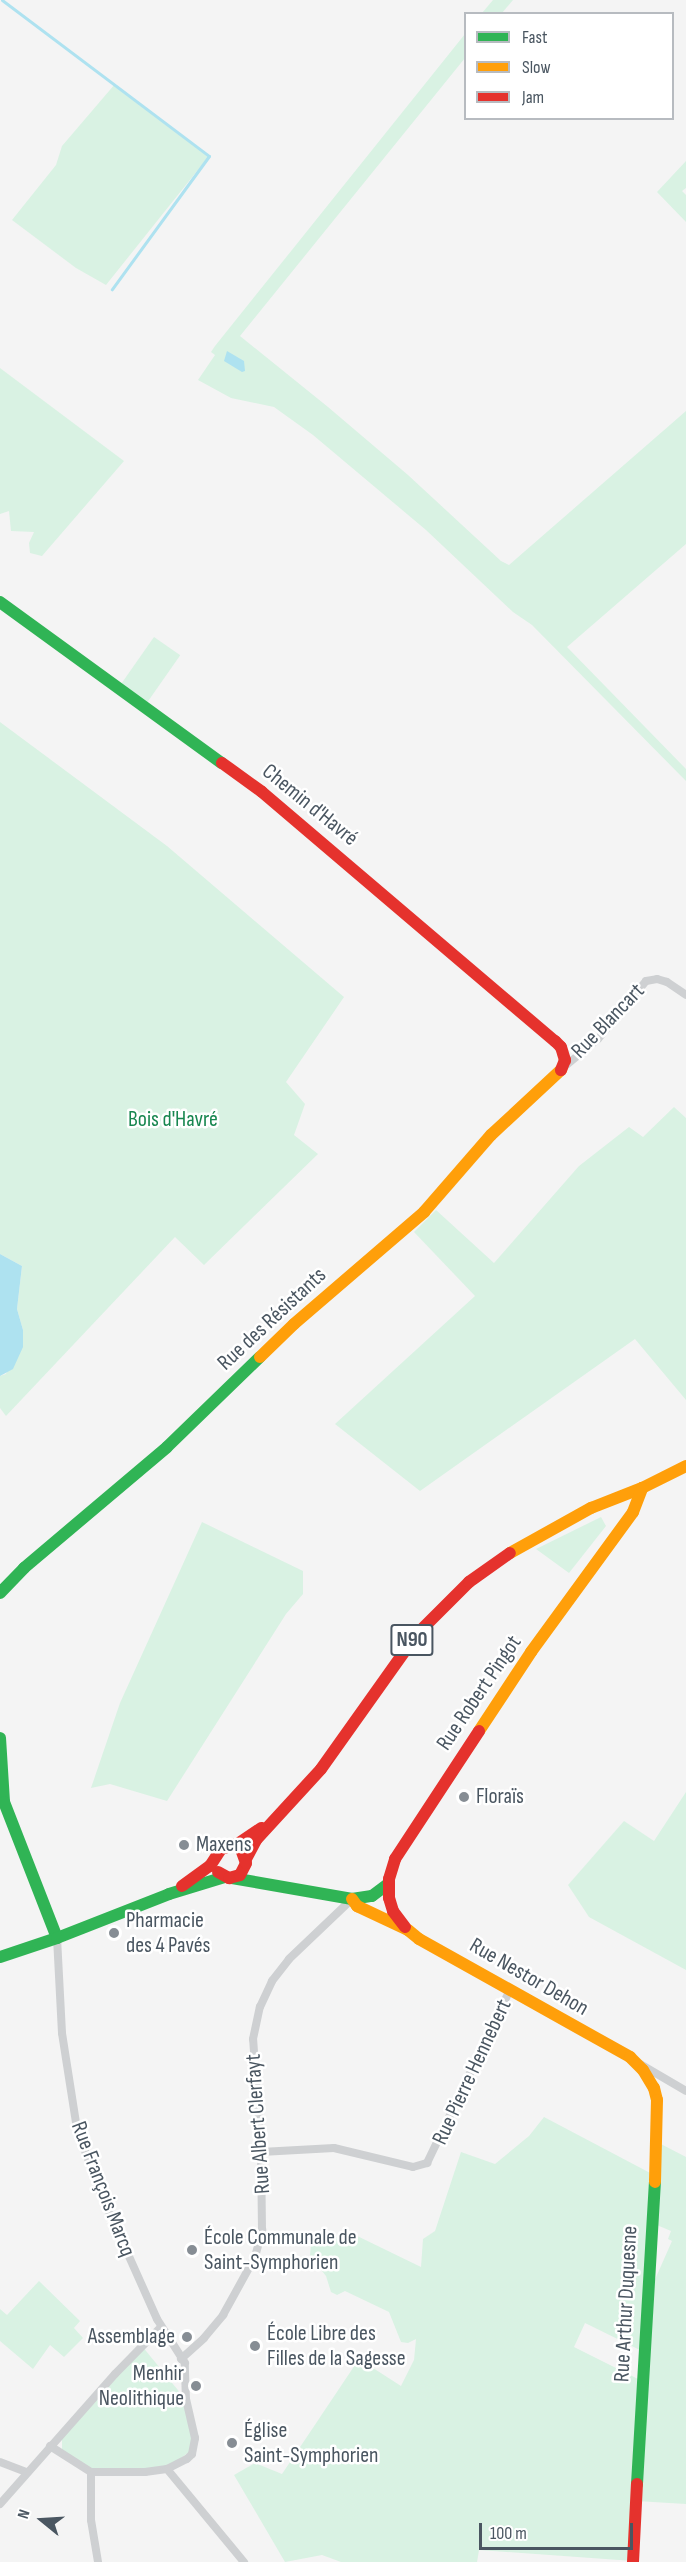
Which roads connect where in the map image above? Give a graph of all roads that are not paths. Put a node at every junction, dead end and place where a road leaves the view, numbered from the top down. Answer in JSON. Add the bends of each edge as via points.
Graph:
{"nodes":[{"id":1,"x":0,"y":602,"type":"edge"},
{"id":2,"x":686,"y":995,"type":"edge"},
{"id":3,"x":564,"y":1067,"type":"junction"},
{"id":4,"x":686,"y":1466,"type":"edge"},
{"id":5,"x":642,"y":1488,"type":"junction"},
{"id":6,"x":0,"y":1593,"type":"edge"},
{"id":7,"x":0,"y":1738,"type":"edge"},
{"id":8,"x":2,"y":1802,"type":"edge"},
{"id":9,"x":275,"y":1818,"type":"junction"},
{"id":10,"x":227,"y":1846,"type":"junction"},
{"id":11,"x":214,"y":1859,"type":"junction"},
{"id":12,"x":246,"y":1861,"type":"junction"},
{"id":13,"x":229,"y":1878,"type":"junction"},
{"id":14,"x":265,"y":1882,"type":"junction"},
{"id":15,"x":388,"y":1884,"type":"junction"},
{"id":16,"x":169,"y":1894,"type":"junction"},
{"id":17,"x":352,"y":1899,"type":"junction"},
{"id":18,"x":408,"y":1930,"type":"junction"},
{"id":19,"x":57,"y":1938,"type":"junction"},
{"id":20,"x":0,"y":1957,"type":"edge"},
{"id":21,"x":510,"y":1990,"type":"junction"},
{"id":22,"x":630,"y":2057,"type":"junction"},
{"id":23,"x":686,"y":2091,"type":"edge"},
{"id":24,"x":261,"y":2152,"type":"junction"},
{"id":25,"x":161,"y":2327,"type":"junction"},
{"id":26,"x":181,"y":2359,"type":"junction"},
{"id":27,"x":50,"y":2446,"type":"junction"},
{"id":28,"x":0,"y":2462,"type":"edge"},
{"id":29,"x":168,"y":2469,"type":"junction"},
{"id":30,"x":26,"y":2472,"type":"junction"},
{"id":31,"x":92,"y":2472,"type":"junction"},
{"id":32,"x":0,"y":2504,"type":"edge"},
{"id":33,"x":98,"y":2562,"type":"edge"},
{"id":34,"x":244,"y":2562,"type":"edge"},
{"id":35,"x":633,"y":2562,"type":"edge"}],
"edges":[{"from":1,"to":3,"type":"main road","name":"Chemin d'Havré","via":[[202,747],[326,844],[555,1041],[565,1055]]},
{"from":2,"to":3,"type":"street","name":"Rue Blancart","via":[[667,982],[646,981],[598,1039]]},
{"from":3,"to":6,"type":"main road","name":"Rue des Résistants","via":[[491,1136],[417,1218],[294,1324],[167,1447],[24,1568]]},
{"from":4,"to":5,"type":"main road","number":"N90"},
{"from":5,"to":9,"type":"main road","number":"N90","via":[[591,1508],[532,1539],[469,1582],[417,1634],[321,1769]]},
{"from":5,"to":15,"type":"main road","name":"Rue Robert Pingot","via":[[633,1512],[531,1652],[402,1848]]},
{"from":7,"to":8,"type":"main road"},
{"from":8,"to":19,"type":"main road"},
{"from":9,"to":10,"type":"main road","number":"N90","via":[[239,1843]]},
{"from":9,"to":12,"type":"main road","number":"N90","via":[[256,1840]]},
{"from":10,"to":11,"type":"main road"},
{"from":10,"to":12,"type":"main road","via":[[239,1849]]},
{"from":11,"to":13,"type":"main road","via":[[217,1871]]},
{"from":11,"to":16,"type":"main road","via":[[203,1872]]},
{"from":12,"to":13,"type":"main road","via":[[242,1873]]},
{"from":12,"to":14,"type":"main road","via":[[252,1873]]},
{"from":13,"to":14,"type":"main road","name":"Rue Nestor Dehon"},
{"from":13,"to":16,"type":"main road"},
{"from":14,"to":17,"type":"main road","name":"Rue Nestor Dehon"},
{"from":15,"to":17,"type":"main road","name":"Rue Nestor Dehon","via":[[372,1896]]},
{"from":15,"to":18,"type":"main road","via":[[393,1911]]},
{"from":16,"to":19,"type":"main road"},
{"from":17,"to":18,"type":"main road","name":"Rue Nestor Dehon","via":[[357,1906]]},
{"from":17,"to":24,"type":"street","name":"Rue Albert Clerfayt","via":[[290,1959],[272,1981],[260,2007],[253,2038]]},
{"from":18,"to":21,"type":"main road","name":"Rue Nestor Dehon"},
{"from":19,"to":20,"type":"main road"},
{"from":19,"to":25,"type":"street","name":"Rue François Marcq","via":[[62,2033],[77,2129],[101,2194]]},
{"from":21,"to":22,"type":"main road","name":"Rue Nestor Dehon"},
{"from":21,"to":24,"type":"street","name":"Rue Pierre Hennebert","via":[[427,2163],[413,2167],[334,2148]]},
{"from":22,"to":23,"type":"street","name":"Rue Nestor Dehon"},
{"from":22,"to":35,"type":"main road","name":"Rue Arthur Duquesne","via":[[649,2078],[658,2111]]},
{"from":24,"to":26,"type":"street","name":"Rue Albert Clerfayt","via":[[262,2230],[255,2257],[223,2314]]},
{"from":25,"to":26,"type":"street","name":"Rue François Marcq"},
{"from":25,"to":27,"type":"street"},
{"from":26,"to":29,"type":"street","via":[[187,2373],[186,2399],[194,2448],[187,2459]]},
{"from":27,"to":30,"type":"street"},
{"from":27,"to":31,"type":"street"},
{"from":28,"to":30,"type":"street"},
{"from":29,"to":31,"type":"street"},
{"from":29,"to":34,"type":"street"},
{"from":30,"to":32,"type":"street"},
{"from":31,"to":33,"type":"street","via":[[91,2520]]}]}
